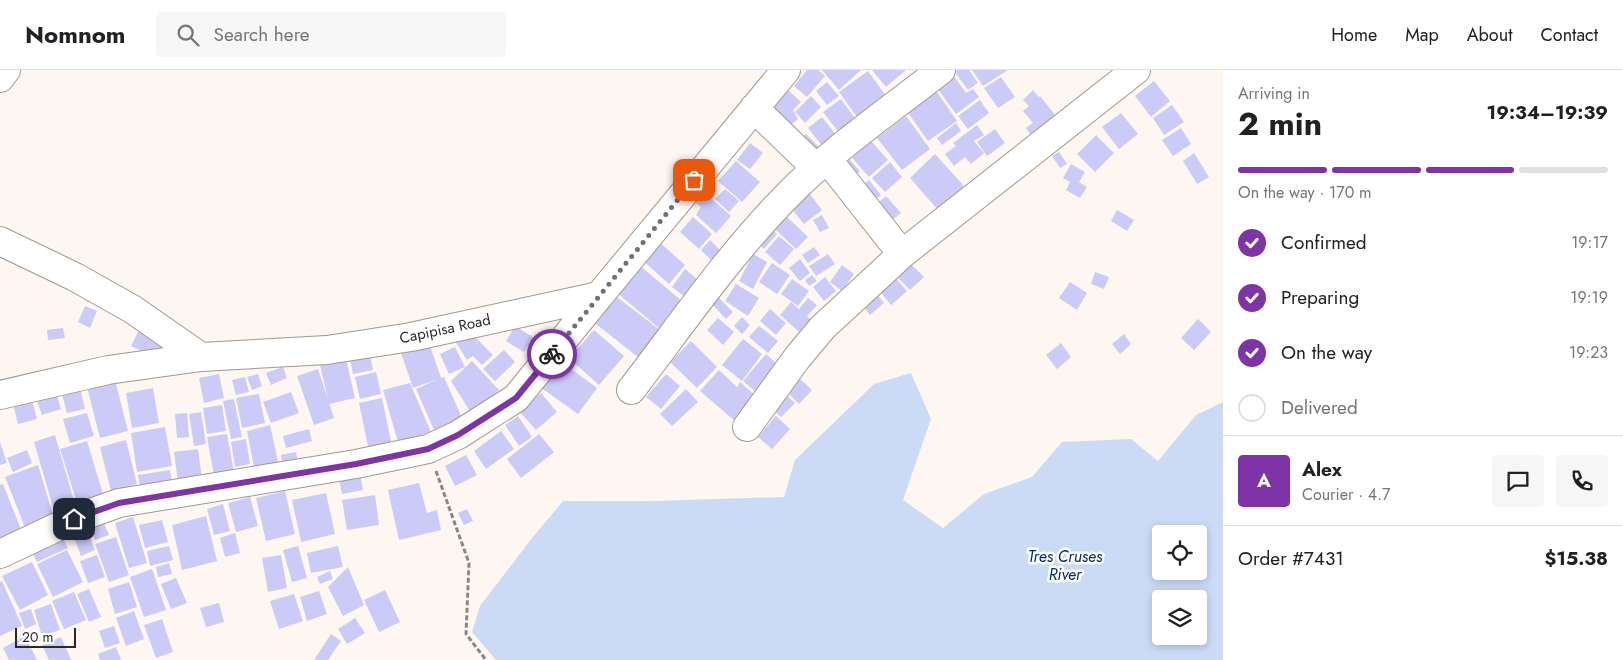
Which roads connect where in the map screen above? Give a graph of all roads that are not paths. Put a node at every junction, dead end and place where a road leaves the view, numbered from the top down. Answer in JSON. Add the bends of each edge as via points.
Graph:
{"nodes":[{"id":1,"x":6,"y":70,"type":"edge"},
{"id":2,"x":786,"y":70,"type":"edge"},
{"id":3,"x":941,"y":70,"type":"edge"},
{"id":4,"x":1136,"y":70,"type":"edge"},
{"id":5,"x":0,"y":78,"type":"edge"},
{"id":6,"x":754,"y":108,"type":"junction"},
{"id":7,"x":822,"y":164,"type":"junction"},
{"id":8,"x":0,"y":242,"type":"edge"},
{"id":9,"x":902,"y":254,"type":"junction"},
{"id":10,"x":599,"y":296,"type":"junction"},
{"id":11,"x":201,"y":356,"type":"junction"},
{"id":12,"x":631,"y":390,"type":"dead end"},
{"id":13,"x":0,"y":395,"type":"edge"},
{"id":14,"x":747,"y":427,"type":"dead end"},
{"id":15,"x":0,"y":554,"type":"edge"}],
"edges":[{"from":1,"to":5,"type":"street"},
{"from":2,"to":6,"type":"street"},
{"from":3,"to":7,"type":"street"},
{"from":4,"to":9,"type":"street"},
{"from":6,"to":7,"type":"street"},
{"from":6,"to":10,"type":"street"},
{"from":7,"to":9,"type":"street"},
{"from":7,"to":12,"type":"street","via":[[752,234]]},
{"from":8,"to":11,"type":"street","via":[[75,277]]},
{"from":9,"to":14,"type":"street","via":[[823,327]]},
{"from":10,"to":11,"type":"street","name":"Capipisa Road","via":[[411,338],[327,350]]},
{"from":10,"to":15,"type":"street","via":[[516,398],[458,435],[428,449],[119,503],[74,519]]},
{"from":11,"to":13,"type":"street","name":"Capipisa Road","via":[[108,370]]}]}
